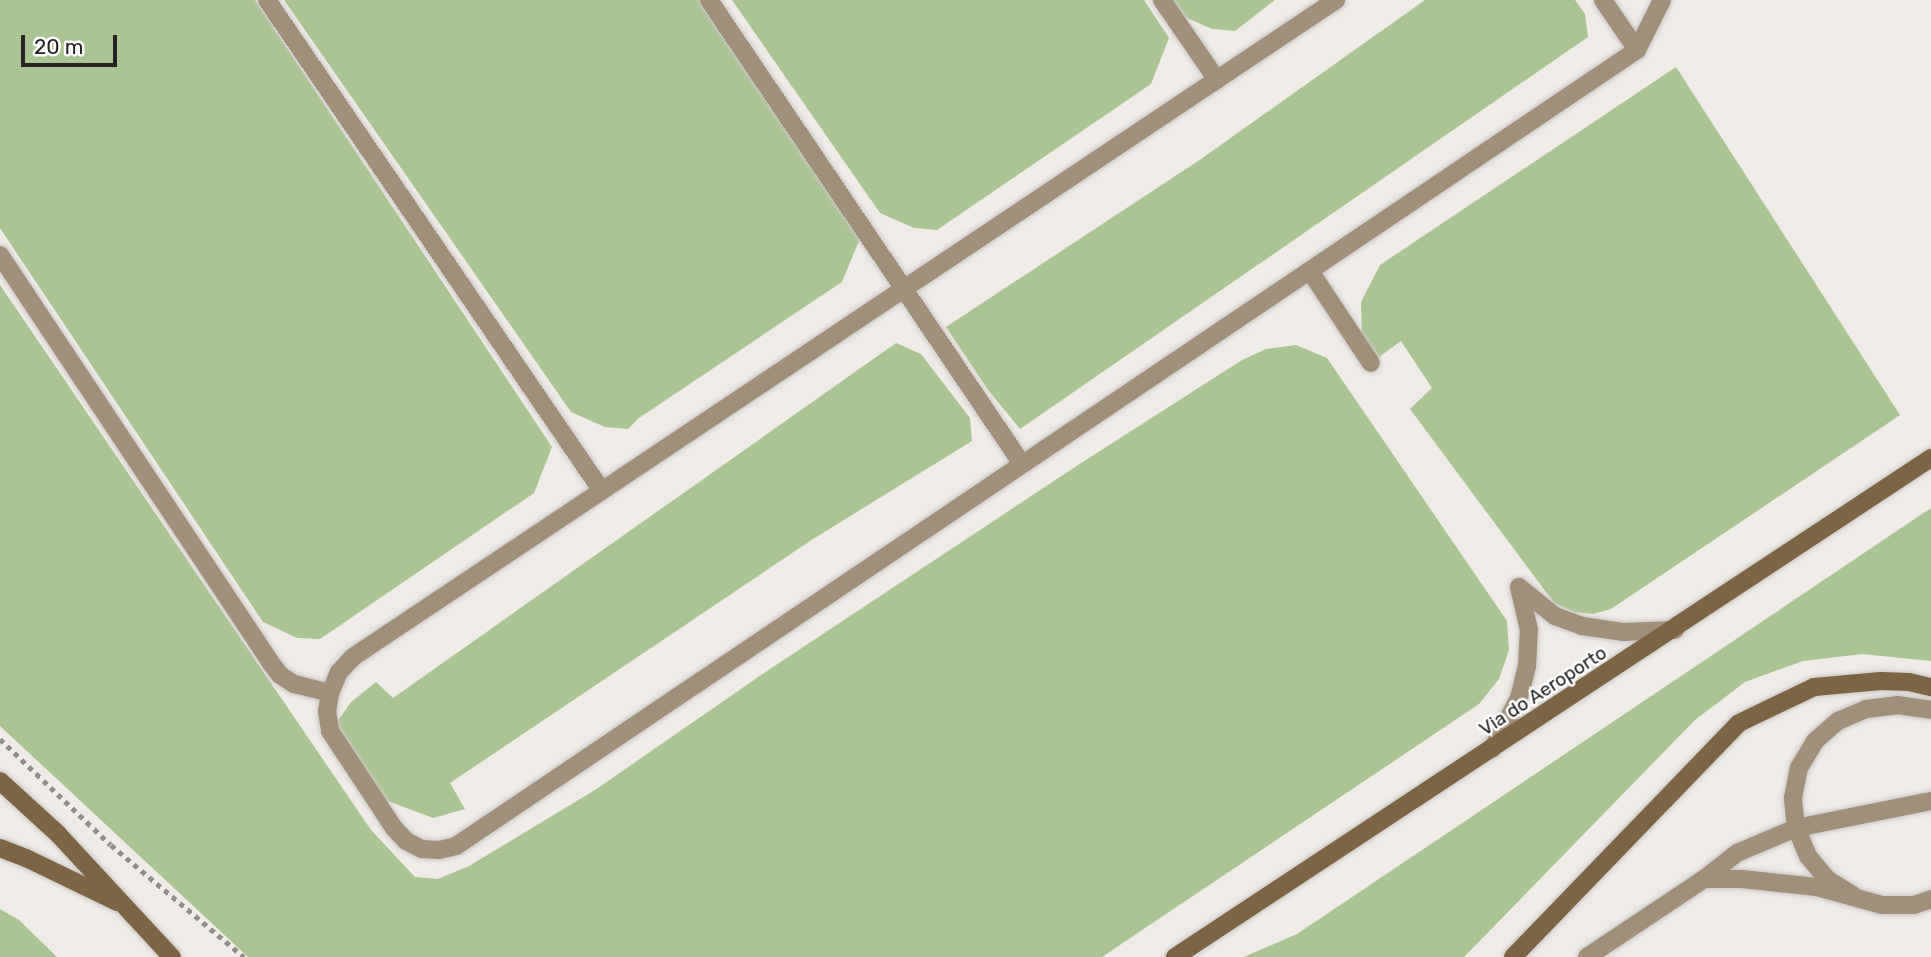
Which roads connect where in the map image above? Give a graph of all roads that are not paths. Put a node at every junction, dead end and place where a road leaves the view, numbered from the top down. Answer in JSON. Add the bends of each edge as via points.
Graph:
{"nodes":[{"id":1,"x":267,"y":0,"type":"edge"},
{"id":2,"x":709,"y":0,"type":"edge"},
{"id":3,"x":1163,"y":0,"type":"edge"},
{"id":4,"x":1336,"y":0,"type":"edge"},
{"id":5,"x":1603,"y":0,"type":"edge"},
{"id":6,"x":1662,"y":0,"type":"edge"},
{"id":7,"x":1637,"y":50,"type":"junction"},
{"id":8,"x":1217,"y":80,"type":"junction"},
{"id":9,"x":0,"y":256,"type":"edge"},
{"id":10,"x":1310,"y":271,"type":"junction"},
{"id":11,"x":904,"y":289,"type":"junction"},
{"id":12,"x":1371,"y":363,"type":"dead end"},
{"id":13,"x":1931,"y":457,"type":"edge"},
{"id":14,"x":1022,"y":464,"type":"junction"},
{"id":15,"x":602,"y":491,"type":"junction"},
{"id":16,"x":1675,"y":630,"type":"junction"},
{"id":17,"x":1931,"y":687,"type":"edge"},
{"id":18,"x":330,"y":693,"type":"junction"},
{"id":19,"x":1931,"y":710,"type":"edge"},
{"id":20,"x":1492,"y":749,"type":"junction"},
{"id":21,"x":0,"y":781,"type":"edge"},
{"id":22,"x":1931,"y":801,"type":"edge"},
{"id":23,"x":1796,"y":828,"type":"junction"},
{"id":24,"x":0,"y":849,"type":"edge"},
{"id":25,"x":1704,"y":880,"type":"junction"},
{"id":26,"x":1854,"y":896,"type":"junction"},
{"id":27,"x":1931,"y":899,"type":"edge"},
{"id":28,"x":130,"y":908,"type":"junction"},
{"id":29,"x":172,"y":957,"type":"edge"},
{"id":30,"x":1175,"y":957,"type":"edge"},
{"id":31,"x":1513,"y":957,"type":"edge"},
{"id":32,"x":1587,"y":957,"type":"edge"}],
"edges":[{"from":1,"to":15,"type":"lane"},
{"from":2,"to":11,"type":"lane"},
{"from":3,"to":8,"type":"lane"},
{"from":4,"to":8,"type":"lane"},
{"from":5,"to":7,"type":"lane"},
{"from":6,"to":7,"type":"lane"},
{"from":7,"to":10,"type":"lane"},
{"from":8,"to":11,"type":"lane"},
{"from":9,"to":18,"type":"lane","via":[[270,662],[294,684]]},
{"from":10,"to":12,"type":"lane"},
{"from":10,"to":14,"type":"lane"},
{"from":11,"to":14,"type":"lane"},
{"from":11,"to":15,"type":"lane"},
{"from":13,"to":16,"type":"street","name":"Via do Aeroporto"},
{"from":14,"to":18,"type":"lane","via":[[456,846],[422,849],[394,828],[330,732]]},
{"from":15,"to":18,"type":"lane","via":[[353,657],[339,672]]},
{"from":16,"to":20,"type":"street","name":"Via do Aeroporto"},
{"from":16,"to":20,"type":"lane","via":[[1623,632],[1582,626],[1555,616],[1519,587],[1529,630],[1527,666],[1519,698]]},
{"from":17,"to":31,"type":"street","via":[[1881,681],[1814,687],[1739,723]]},
{"from":19,"to":23,"type":"lane","via":[[1897,705],[1866,709],[1838,721],[1815,741],[1800,768],[1793,798]]},
{"from":20,"to":30,"type":"street","name":"Via do Aeroporto"},
{"from":21,"to":28,"type":"street"},
{"from":22,"to":23,"type":"lane"},
{"from":23,"to":25,"type":"lane","via":[[1737,853]]},
{"from":23,"to":26,"type":"lane","via":[[1808,856],[1828,880]]},
{"from":24,"to":28,"type":"street"},
{"from":25,"to":26,"type":"lane","via":[[1779,882]]},
{"from":25,"to":32,"type":"lane"},
{"from":26,"to":27,"type":"lane","via":[[1882,905],[1914,905]]},
{"from":28,"to":29,"type":"street"}]}
